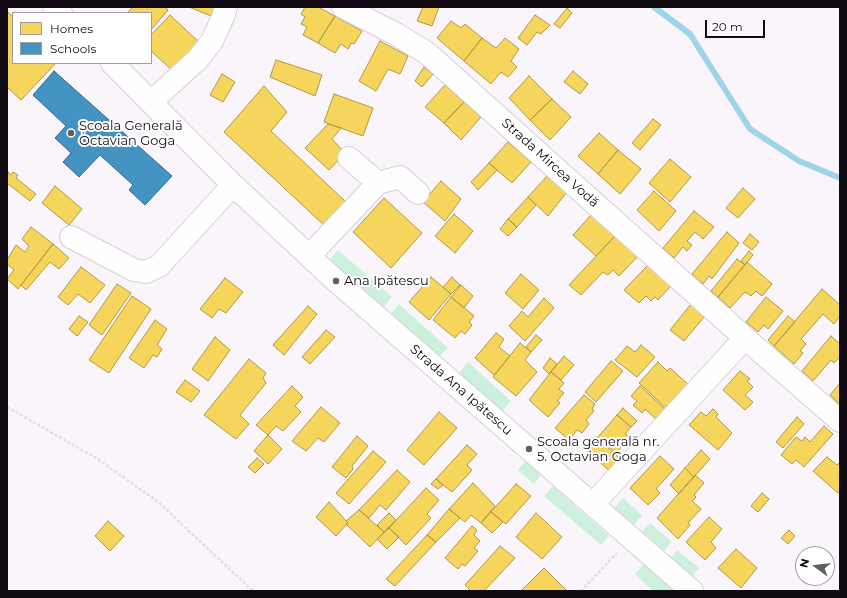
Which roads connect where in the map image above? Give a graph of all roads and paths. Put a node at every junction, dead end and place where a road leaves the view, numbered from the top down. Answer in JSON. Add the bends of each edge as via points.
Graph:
{"nodes":[{"id":1,"x":226,"y":7,"type":"edge"},
{"id":2,"x":343,"y":7,"type":"edge"},
{"id":3,"x":113,"y":64,"type":"edge"},
{"id":4,"x":151,"y":102,"type":"junction"},
{"id":5,"x":349,"y":158,"type":"dead end"},
{"id":6,"x":378,"y":182,"type":"junction"},
{"id":7,"x":233,"y":185,"type":"junction"},
{"id":8,"x":418,"y":193,"type":"dead end"},
{"id":9,"x":71,"y":237,"type":"dead end"},
{"id":10,"x":309,"y":256,"type":"junction"},
{"id":11,"x":745,"y":338,"type":"junction"},
{"id":12,"x":7,"y":407,"type":"edge"},
{"id":13,"x":840,"y":421,"type":"edge"},
{"id":14,"x":593,"y":504,"type":"junction"},
{"id":15,"x":631,"y":537,"type":"junction"},
{"id":16,"x":253,"y":591,"type":"edge"},
{"id":17,"x":581,"y":591,"type":"edge"},
{"id":18,"x":692,"y":591,"type":"edge"}],
"edges":[{"from":1,"to":4,"type":"street","via":[[208,48]]},
{"from":2,"to":11,"type":"street","name":"Strada Mircea Vodă","via":[[427,53]]},
{"from":3,"to":4,"type":"street","name":"Strada Ana Ipătescu"},
{"from":4,"to":7,"type":"street","name":"Strada Ana Ipătescu"},
{"from":5,"to":6,"type":"street"},
{"from":6,"to":8,"type":"street","via":[[400,178]]},
{"from":6,"to":10,"type":"street"},
{"from":7,"to":9,"type":"street","via":[[159,266],[146,272],[134,270]]},
{"from":7,"to":10,"type":"street","name":"Strada Ana Ipătescu"},
{"from":10,"to":14,"type":"street","name":"Strada Ana Ipătescu"},
{"from":11,"to":13,"type":"street","name":"Strada Mircea Vodă"},
{"from":11,"to":14,"type":"street"},
{"from":12,"to":16,"type":"path","via":[[96,458],[156,500]]},
{"from":14,"to":15,"type":"street","name":"Strada Ana Ipătescu"},
{"from":15,"to":17,"type":"path"},
{"from":15,"to":18,"type":"street","name":"Strada Ana Ipătescu"}]}
